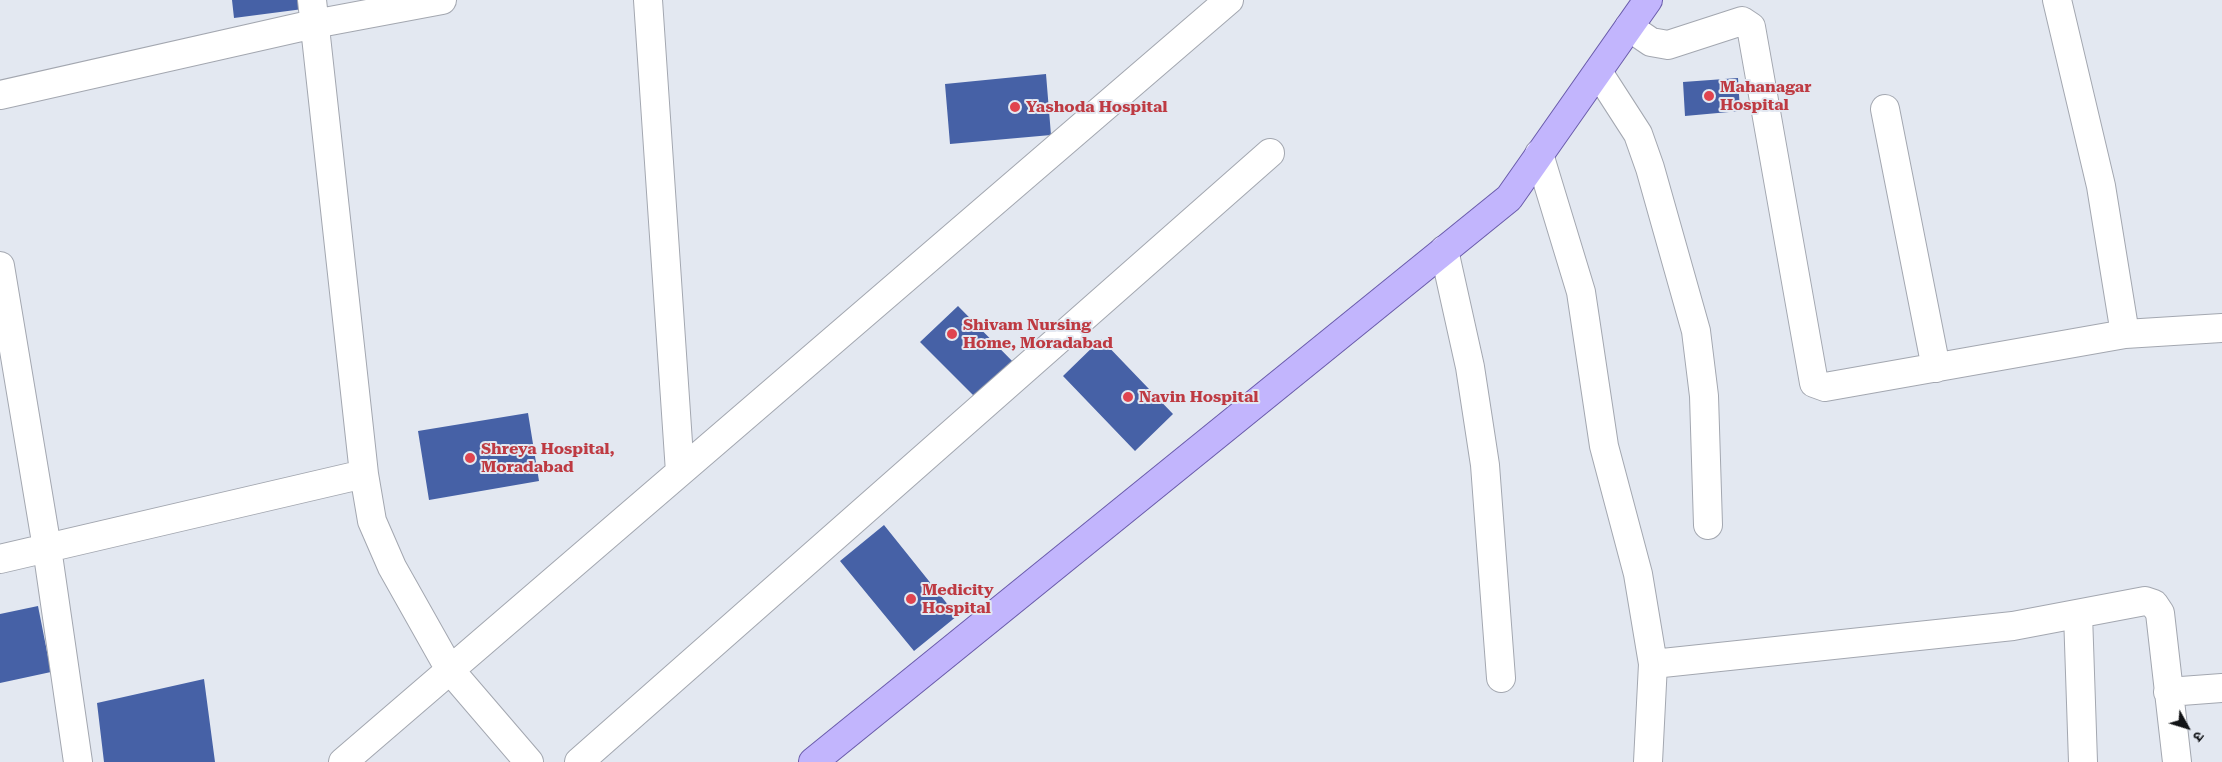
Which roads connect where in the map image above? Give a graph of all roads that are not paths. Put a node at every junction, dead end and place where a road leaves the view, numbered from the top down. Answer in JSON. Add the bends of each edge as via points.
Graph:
{"nodes":[{"id":1,"x":442,"y":0,"type":"edge"},
{"id":2,"x":648,"y":0,"type":"edge"},
{"id":3,"x":1229,"y":0,"type":"edge"},
{"id":4,"x":1648,"y":0,"type":"edge"},
{"id":5,"x":2057,"y":0,"type":"edge"},
{"id":6,"x":313,"y":12,"type":"edge"},
{"id":7,"x":1629,"y":27,"type":"junction"},
{"id":8,"x":1598,"y":72,"type":"junction"},
{"id":9,"x":0,"y":95,"type":"edge"},
{"id":10,"x":1886,"y":109,"type":"dead end"},
{"id":11,"x":1270,"y":153,"type":"dead end"},
{"id":12,"x":1539,"y":154,"type":"junction"},
{"id":13,"x":1444,"y":250,"type":"junction"},
{"id":14,"x":0,"y":266,"type":"edge"},
{"id":15,"x":2222,"y":328,"type":"edge"},
{"id":16,"x":2125,"y":334,"type":"junction"},
{"id":17,"x":1936,"y":368,"type":"junction"},
{"id":18,"x":680,"y":472,"type":"junction"},
{"id":19,"x":364,"y":474,"type":"junction"},
{"id":20,"x":1708,"y":526,"type":"dead end"},
{"id":21,"x":47,"y":548,"type":"junction"},
{"id":22,"x":0,"y":559,"type":"edge"},
{"id":23,"x":2078,"y":614,"type":"junction"},
{"id":24,"x":1653,"y":664,"type":"junction"},
{"id":25,"x":450,"y":670,"type":"junction"},
{"id":26,"x":1502,"y":678,"type":"dead end"},
{"id":27,"x":2222,"y":688,"type":"edge"},
{"id":28,"x":2168,"y":692,"type":"junction"},
{"id":29,"x":78,"y":762,"type":"edge"},
{"id":30,"x":343,"y":762,"type":"edge"},
{"id":31,"x":529,"y":762,"type":"edge"},
{"id":32,"x":579,"y":762,"type":"edge"},
{"id":33,"x":813,"y":762,"type":"edge"},
{"id":34,"x":1648,"y":762,"type":"edge"},
{"id":35,"x":2083,"y":762,"type":"edge"},
{"id":36,"x":2177,"y":762,"type":"edge"}],
"edges":[{"from":1,"to":6,"type":"street"},
{"from":2,"to":18,"type":"street"},
{"from":3,"to":18,"type":"street"},
{"from":4,"to":7,"type":"main road"},
{"from":5,"to":16,"type":"street","via":[[2101,186]]},
{"from":6,"to":9,"type":"street"},
{"from":6,"to":19,"type":"street"},
{"from":7,"to":8,"type":"main road"},
{"from":7,"to":17,"type":"street","via":[[1651,42],[1668,45],[1742,21],[1751,27],[1814,383],[1826,387]]},
{"from":8,"to":12,"type":"main road"},
{"from":8,"to":20,"type":"street","via":[[1638,134],[1696,330],[1704,396]]},
{"from":10,"to":17,"type":"street"},
{"from":11,"to":32,"type":"street"},
{"from":12,"to":13,"type":"main road","via":[[1509,198]]},
{"from":12,"to":24,"type":"street","via":[[1581,292],[1604,446],[1638,574]]},
{"from":13,"to":26,"type":"street","via":[[1470,367],[1485,466]]},
{"from":13,"to":33,"type":"main road"},
{"from":14,"to":21,"type":"street"},
{"from":15,"to":16,"type":"street"},
{"from":16,"to":17,"type":"street"},
{"from":18,"to":25,"type":"street"},
{"from":19,"to":21,"type":"street"},
{"from":19,"to":25,"type":"street","via":[[372,521],[392,567]]},
{"from":21,"to":22,"type":"street"},
{"from":21,"to":29,"type":"street"},
{"from":23,"to":24,"type":"street","via":[[2014,626]]},
{"from":23,"to":28,"type":"street","via":[[2145,601],[2154,604],[2160,613]]},
{"from":23,"to":35,"type":"street"},
{"from":24,"to":34,"type":"street"},
{"from":25,"to":30,"type":"street"},
{"from":25,"to":31,"type":"street"},
{"from":27,"to":28,"type":"street"},
{"from":28,"to":36,"type":"street"}]}
